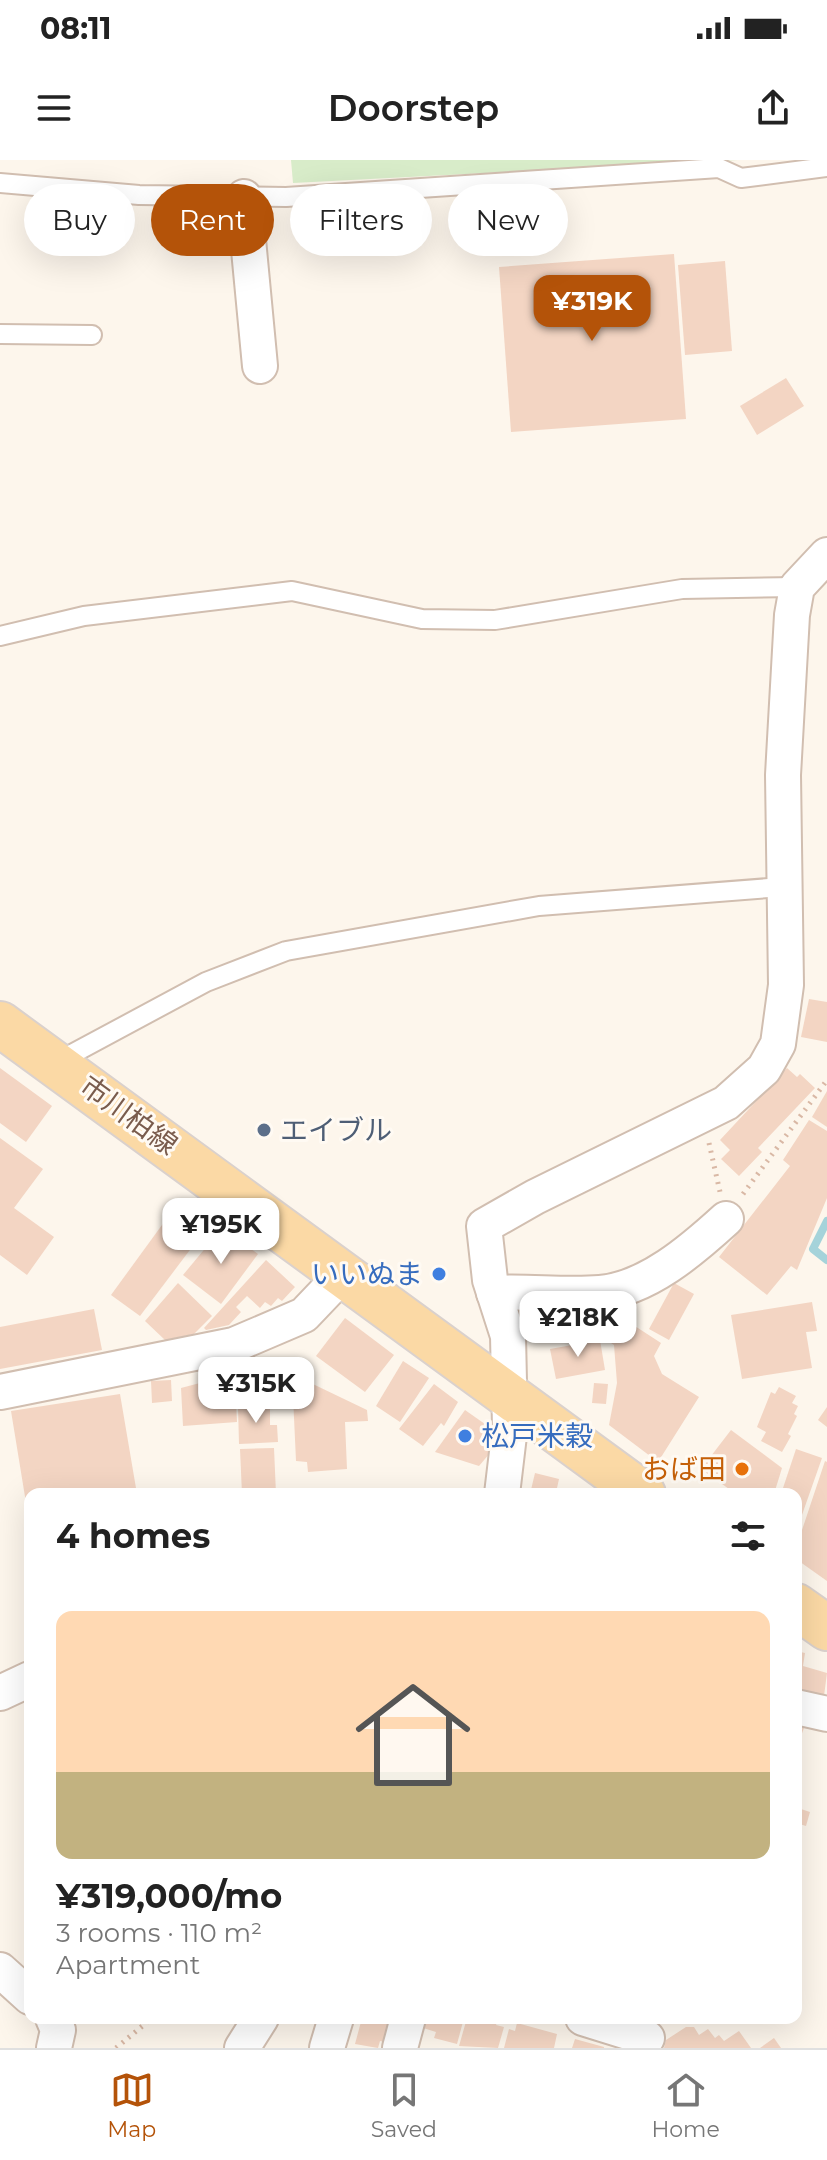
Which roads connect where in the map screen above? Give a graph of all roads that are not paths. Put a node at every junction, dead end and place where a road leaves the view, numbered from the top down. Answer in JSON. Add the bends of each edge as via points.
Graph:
{"nodes":[{"id":1,"x":827,"y":167,"type":"edge"},
{"id":2,"x":0,"y":183,"type":"edge"},
{"id":3,"x":151,"y":195,"type":"edge"},
{"id":4,"x":274,"y":195,"type":"edge"},
{"id":5,"x":250,"y":256,"type":"edge"},
{"id":6,"x":0,"y":334,"type":"edge"},
{"id":7,"x":92,"y":335,"type":"dead end"},
{"id":8,"x":260,"y":366,"type":"dead end"},
{"id":9,"x":827,"y":555,"type":"edge"},
{"id":10,"x":797,"y":587,"type":"junction"},
{"id":11,"x":0,"y":636,"type":"edge"},
{"id":12,"x":782,"y":887,"type":"junction"},
{"id":13,"x":0,"y":1024,"type":"edge"},
{"id":14,"x":57,"y":1062,"type":"junction"},
{"id":15,"x":726,"y":1219,"type":"road end"},
{"id":16,"x":344,"y":1273,"type":"junction"},
{"id":17,"x":494,"y":1293,"type":"junction"},
{"id":18,"x":0,"y":1392,"type":"edge"},
{"id":19,"x":509,"y":1395,"type":"junction"},
{"id":20,"x":503,"y":1488,"type":"edge"},
{"id":21,"x":635,"y":1488,"type":"edge"},
{"id":22,"x":802,"y":1610,"type":"edge"},
{"id":23,"x":827,"y":1628,"type":"edge"},
{"id":24,"x":24,"y":1682,"type":"edge"},
{"id":25,"x":0,"y":1693,"type":"edge"},
{"id":26,"x":802,"y":1708,"type":"edge"},
{"id":27,"x":827,"y":1714,"type":"edge"},
{"id":28,"x":0,"y":1970,"type":"edge"},
{"id":29,"x":24,"y":1992,"type":"edge"},
{"id":30,"x":56,"y":2024,"type":"edge"},
{"id":31,"x":257,"y":2024,"type":"edge"},
{"id":32,"x":334,"y":2024,"type":"edge"},
{"id":33,"x":406,"y":2024,"type":"edge"},
{"id":34,"x":606,"y":2024,"type":"edge"},
{"id":35,"x":648,"y":2035,"type":"edge"},
{"id":36,"x":54,"y":2048,"type":"edge"},
{"id":37,"x":242,"y":2048,"type":"edge"},
{"id":38,"x":327,"y":2048,"type":"edge"},
{"id":39,"x":400,"y":2048,"type":"edge"}],
"edges":[{"from":1,"to":4,"type":"lane","via":[[741,178],[719,168]]},
{"from":2,"to":3,"type":"lane"},
{"from":5,"to":8,"type":"street"},
{"from":6,"to":7,"type":"lane"},
{"from":9,"to":10,"type":"street"},
{"from":10,"to":11,"type":"lane","via":[[682,589],[495,620],[422,619],[292,591],[84,616]]},
{"from":10,"to":12,"type":"street","via":[[785,746]]},
{"from":12,"to":14,"type":"lane","via":[[539,906],[286,951],[206,982]]},
{"from":12,"to":17,"type":"street","via":[[786,985],[778,1044],[764,1069],[745,1090],[703,1115],[484,1226]]},
{"from":13,"to":14,"type":"main road","name":"市川柏線"},
{"from":14,"to":16,"type":"main road","name":"市川柏線"},
{"from":15,"to":17,"type":"street","via":[[698,1245],[619,1289]]},
{"from":16,"to":18,"type":"street","via":[[304,1315],[234,1345]]},
{"from":16,"to":19,"type":"main road","name":"市川柏線"},
{"from":17,"to":19,"type":"street","via":[[508,1336]]},
{"from":19,"to":20,"type":"street"},
{"from":19,"to":21,"type":"main road","name":"市川柏線"},
{"from":22,"to":23,"type":"main road"},
{"from":24,"to":25,"type":"street"},
{"from":26,"to":27,"type":"street"},
{"from":28,"to":29,"type":"street"},
{"from":30,"to":36,"type":"street"},
{"from":31,"to":37,"type":"street"},
{"from":32,"to":38,"type":"street"},
{"from":33,"to":39,"type":"street"},
{"from":34,"to":35,"type":"street"}]}
